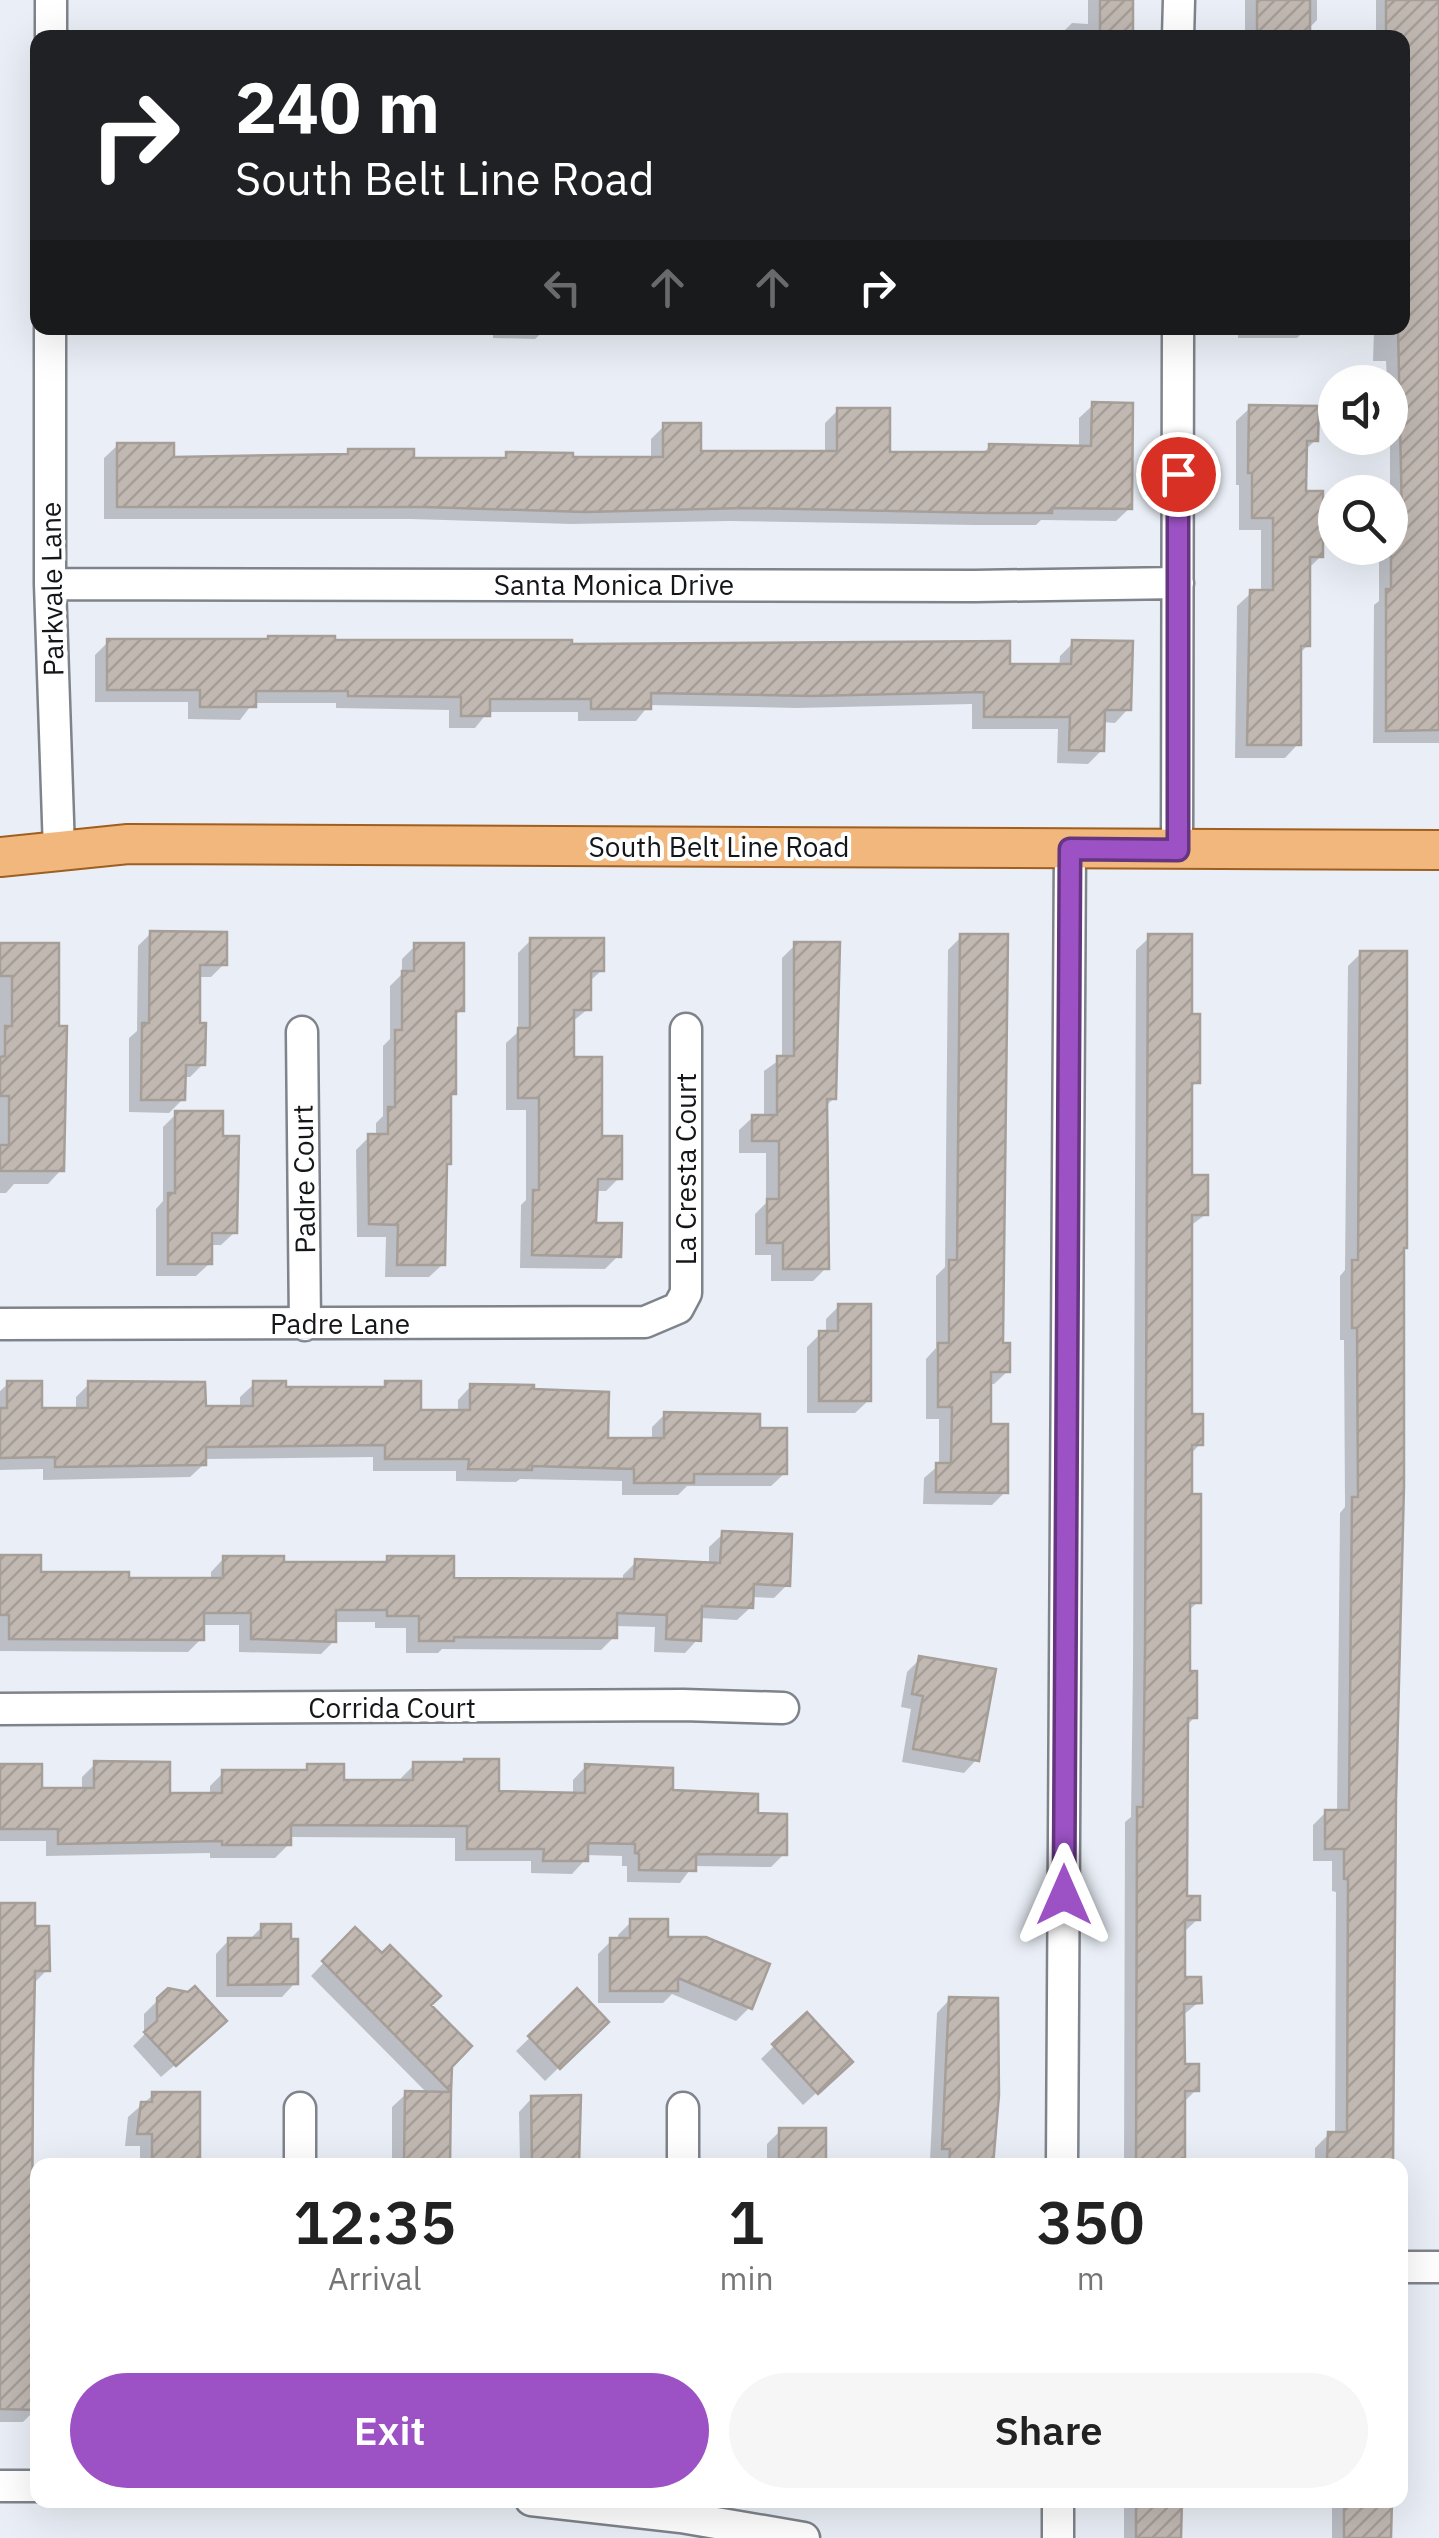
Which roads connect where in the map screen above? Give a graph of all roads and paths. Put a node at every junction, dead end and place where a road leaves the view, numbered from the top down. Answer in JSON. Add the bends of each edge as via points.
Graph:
{"nodes":[{"id":1,"x":51,"y":0,"type":"edge"},
{"id":2,"x":1178,"y":0,"type":"edge"},
{"id":3,"x":51,"y":30,"type":"edge"},
{"id":4,"x":1178,"y":30,"type":"edge"},
{"id":5,"x":50,"y":335,"type":"edge"},
{"id":6,"x":1178,"y":335,"type":"edge"},
{"id":7,"x":1178,"y":583,"type":"junction"},
{"id":8,"x":50,"y":584,"type":"junction"},
{"id":9,"x":1070,"y":849,"type":"junction"},
{"id":10,"x":59,"y":850,"type":"junction"},
{"id":11,"x":1178,"y":850,"type":"junction"},
{"id":12,"x":1439,"y":850,"type":"edge"},
{"id":13,"x":0,"y":857,"type":"edge"},
{"id":14,"x":686,"y":1029,"type":"dead end"},
{"id":15,"x":302,"y":1032,"type":"dead end"},
{"id":16,"x":678,"y":1308,"type":"joint"},
{"id":17,"x":0,"y":1324,"type":"edge"},
{"id":18,"x":305,"y":1325,"type":"junction"},
{"id":19,"x":783,"y":1708,"type":"dead end"},
{"id":20,"x":0,"y":1709,"type":"edge"},
{"id":21,"x":300,"y":2108,"type":"dead end"},
{"id":22,"x":683,"y":2108,"type":"dead end"},
{"id":23,"x":300,"y":2158,"type":"edge"},
{"id":24,"x":683,"y":2158,"type":"edge"},
{"id":25,"x":1062,"y":2158,"type":"edge"},
{"id":26,"x":1408,"y":2267,"type":"edge"},
{"id":27,"x":1439,"y":2267,"type":"edge"},
{"id":28,"x":0,"y":2486,"type":"edge"},
{"id":29,"x":30,"y":2486,"type":"edge"},
{"id":30,"x":1058,"y":2508,"type":"edge"},
{"id":31,"x":681,"y":2509,"type":"edge"},
{"id":32,"x":804,"y":2538,"type":"edge"},
{"id":33,"x":1058,"y":2538,"type":"edge"}],
"edges":[{"from":1,"to":3,"type":"street"},
{"from":2,"to":4,"type":"street"},
{"from":5,"to":8,"type":"street","name":"Parkvale Lane"},
{"from":6,"to":7,"type":"street"},
{"from":7,"to":8,"type":"street","name":"Santa Monica Drive"},
{"from":7,"to":11,"type":"street"},
{"from":8,"to":10,"type":"street","name":"Parkvale Lane"},
{"from":9,"to":10,"type":"main road","name":"South Belt Line Road","via":[[128,844]]},
{"from":9,"to":11,"type":"main road","name":"South Belt Line Road"},
{"from":9,"to":25,"type":"street"},
{"from":10,"to":13,"type":"main road","name":"South Belt Line Road"},
{"from":11,"to":12,"type":"main road","name":"South Belt Line Road"},
{"from":14,"to":16,"type":"street","name":"La Cresta Court","via":[[686,1293]]},
{"from":15,"to":18,"type":"street","name":"Padre Court"},
{"from":16,"to":18,"type":"street","name":"Padre Lane","via":[[645,1322]]},
{"from":17,"to":18,"type":"street","name":"Padre Lane"},
{"from":19,"to":20,"type":"street","name":"Corrida Court"},
{"from":21,"to":23,"type":"street"},
{"from":22,"to":24,"type":"street"},
{"from":26,"to":27,"type":"street"},
{"from":28,"to":29,"type":"street"},
{"from":30,"to":33,"type":"street"},
{"from":31,"to":32,"type":"street"}]}
